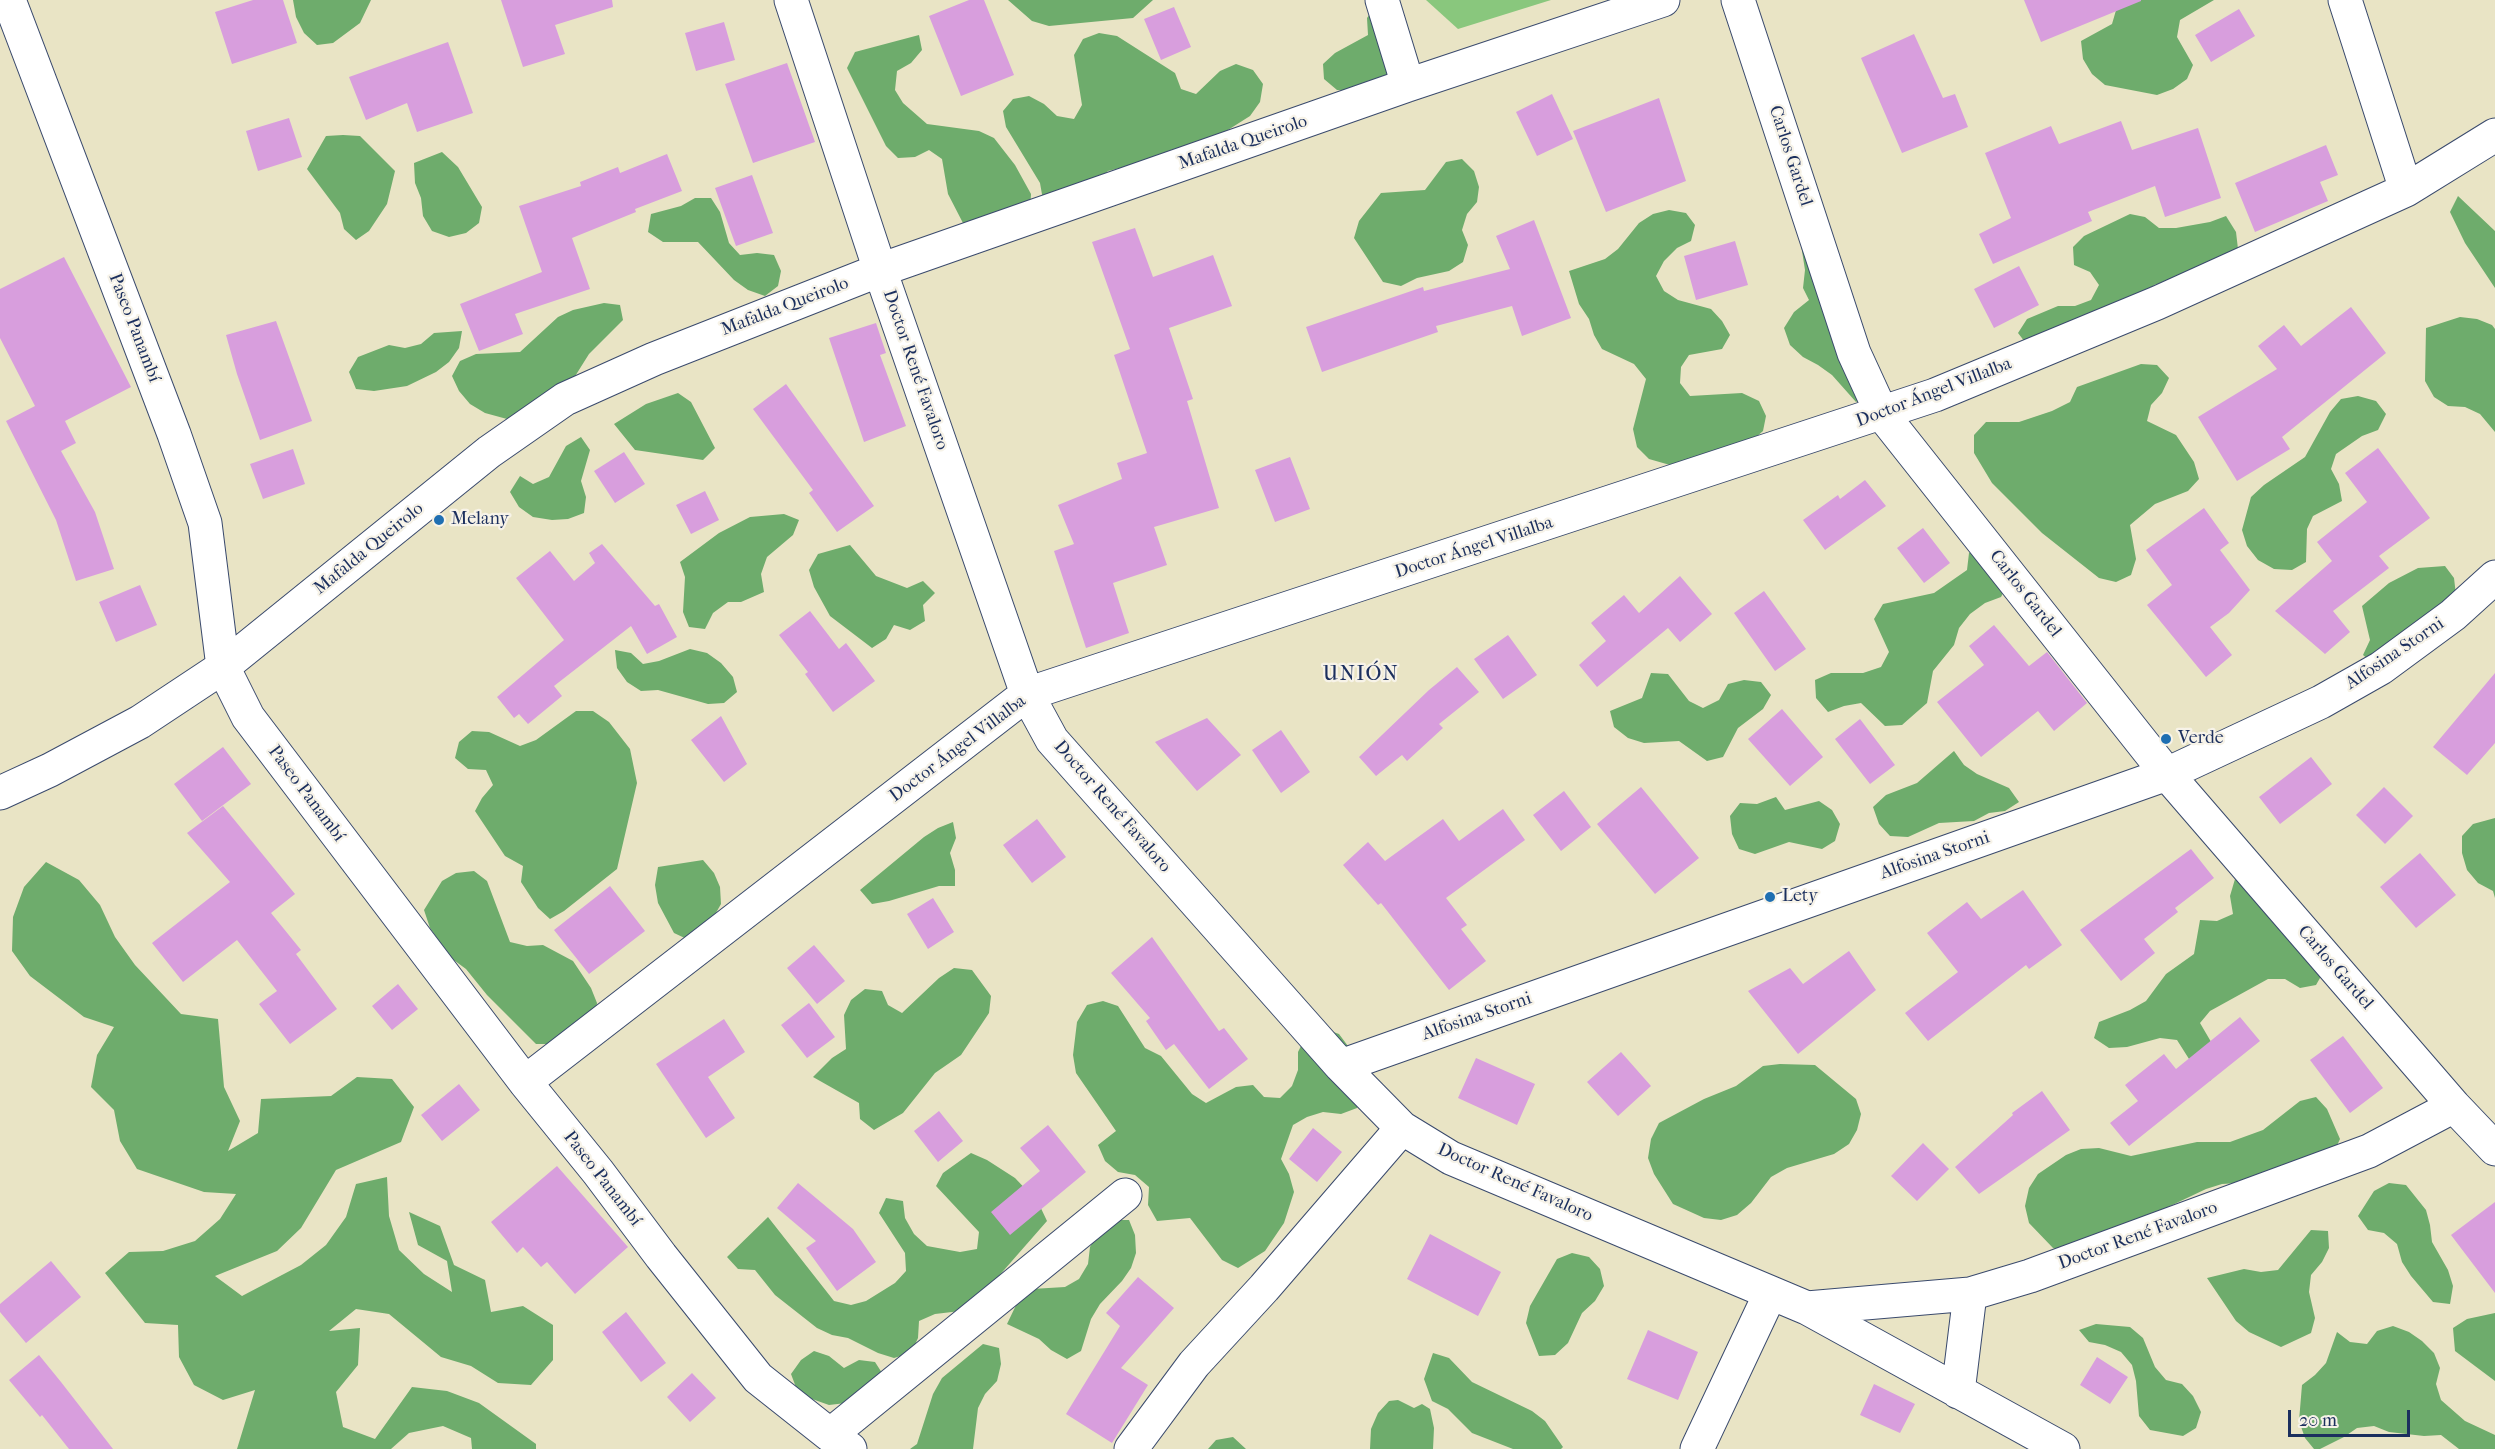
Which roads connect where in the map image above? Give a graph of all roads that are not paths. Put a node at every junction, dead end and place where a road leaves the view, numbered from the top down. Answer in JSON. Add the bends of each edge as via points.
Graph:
{"nodes":[{"id":1,"x":9,"y":0,"type":"edge"},
{"id":2,"x":791,"y":0,"type":"edge"},
{"id":3,"x":1382,"y":0,"type":"edge"},
{"id":4,"x":1663,"y":0,"type":"edge"},
{"id":5,"x":1738,"y":0,"type":"edge"},
{"id":6,"x":2345,"y":0,"type":"edge"},
{"id":7,"x":1408,"y":85,"type":"junction"},
{"id":8,"x":2495,"y":135,"type":"edge"},
{"id":9,"x":2406,"y":190,"type":"junction"},
{"id":10,"x":880,"y":270,"type":"junction"},
{"id":11,"x":1882,"y":414,"type":"junction"},
{"id":12,"x":2495,"y":577,"type":"edge"},
{"id":13,"x":223,"y":667,"type":"junction"},
{"id":14,"x":1028,"y":694,"type":"junction"},
{"id":15,"x":2167,"y":774,"type":"junction"},
{"id":16,"x":0,"y":793,"type":"edge"},
{"id":17,"x":1341,"y":1066,"type":"junction"},
{"id":18,"x":525,"y":1083,"type":"junction"},
{"id":19,"x":2454,"y":1106,"type":"junction"},
{"id":20,"x":1402,"y":1128,"type":"junction"},
{"id":21,"x":2495,"y":1149,"type":"edge"},
{"id":22,"x":1125,"y":1195,"type":"dead end"},
{"id":23,"x":1770,"y":1294,"type":"junction"},
{"id":24,"x":1970,"y":1294,"type":"junction"},
{"id":25,"x":1807,"y":1308,"type":"junction"},
{"id":26,"x":1958,"y":1392,"type":"junction"},
{"id":27,"x":840,"y":1442,"type":"edge"},
{"id":28,"x":1131,"y":1449,"type":"edge"},
{"id":29,"x":1697,"y":1449,"type":"edge"},
{"id":30,"x":2063,"y":1449,"type":"edge"}],
"edges":[{"from":1,"to":13,"type":"street","name":"Paseo Panambí","via":[[205,523]]},
{"from":2,"to":10,"type":"street","name":"Doctor René Favaloro"},
{"from":3,"to":7,"type":"street"},
{"from":4,"to":7,"type":"street","name":"Mafalda Queirolo"},
{"from":5,"to":11,"type":"street","name":"Carlos Gardel","via":[[1854,353]]},
{"from":6,"to":9,"type":"street"},
{"from":7,"to":10,"type":"street","name":"Mafalda Queirolo"},
{"from":8,"to":9,"type":"street","name":"Doctor Ángel Villalba"},
{"from":9,"to":11,"type":"street","name":"Doctor Ángel Villalba","via":[[2157,303]]},
{"from":10,"to":13,"type":"street","name":"Mafalda Queirolo","via":[[654,359],[565,399],[489,452]]},
{"from":10,"to":14,"type":"street","name":"Doctor René Favaloro"},
{"from":11,"to":14,"type":"street","name":"Doctor Ángel Villalba"},
{"from":11,"to":15,"type":"street","name":"Carlos Gardel"},
{"from":12,"to":15,"type":"street","name":"Alfosina Storni","via":[[2453,615],[2381,668],[2321,702]]},
{"from":13,"to":16,"type":"street","name":"Mafalda Queirolo","via":[[140,722]]},
{"from":13,"to":18,"type":"street","name":"Paseo Panambí","via":[[248,717]]},
{"from":14,"to":17,"type":"street","name":"Doctor René Favaloro","via":[[1052,740]]},
{"from":14,"to":18,"type":"street","name":"Doctor Ángel Villalba"},
{"from":15,"to":17,"type":"street","name":"Alfosina Storni"},
{"from":15,"to":19,"type":"street","name":"Carlos Gardel"},
{"from":17,"to":20,"type":"street","name":"Doctor René Favaloro"},
{"from":18,"to":27,"type":"street","name":"Paseo Panambí","via":[[758,1378]]},
{"from":19,"to":21,"type":"street","name":"Carlos Gardel"},
{"from":19,"to":24,"type":"street","name":"Doctor René Favaloro","via":[[2369,1151],[2030,1276]]},
{"from":20,"to":23,"type":"street","name":"Doctor René Favaloro","via":[[1451,1158]]},
{"from":20,"to":28,"type":"street","via":[[1194,1364]]},
{"from":22,"to":27,"type":"street"},
{"from":23,"to":25,"type":"street","name":"Doctor René Favaloro"},
{"from":23,"to":29,"type":"street"},
{"from":24,"to":25,"type":"street","name":"Doctor René Favaloro"},
{"from":24,"to":26,"type":"street"},
{"from":25,"to":26,"type":"street","name":"Doctor René Favaloro"},
{"from":26,"to":30,"type":"street","name":"Doctor René Favaloro"}]}
